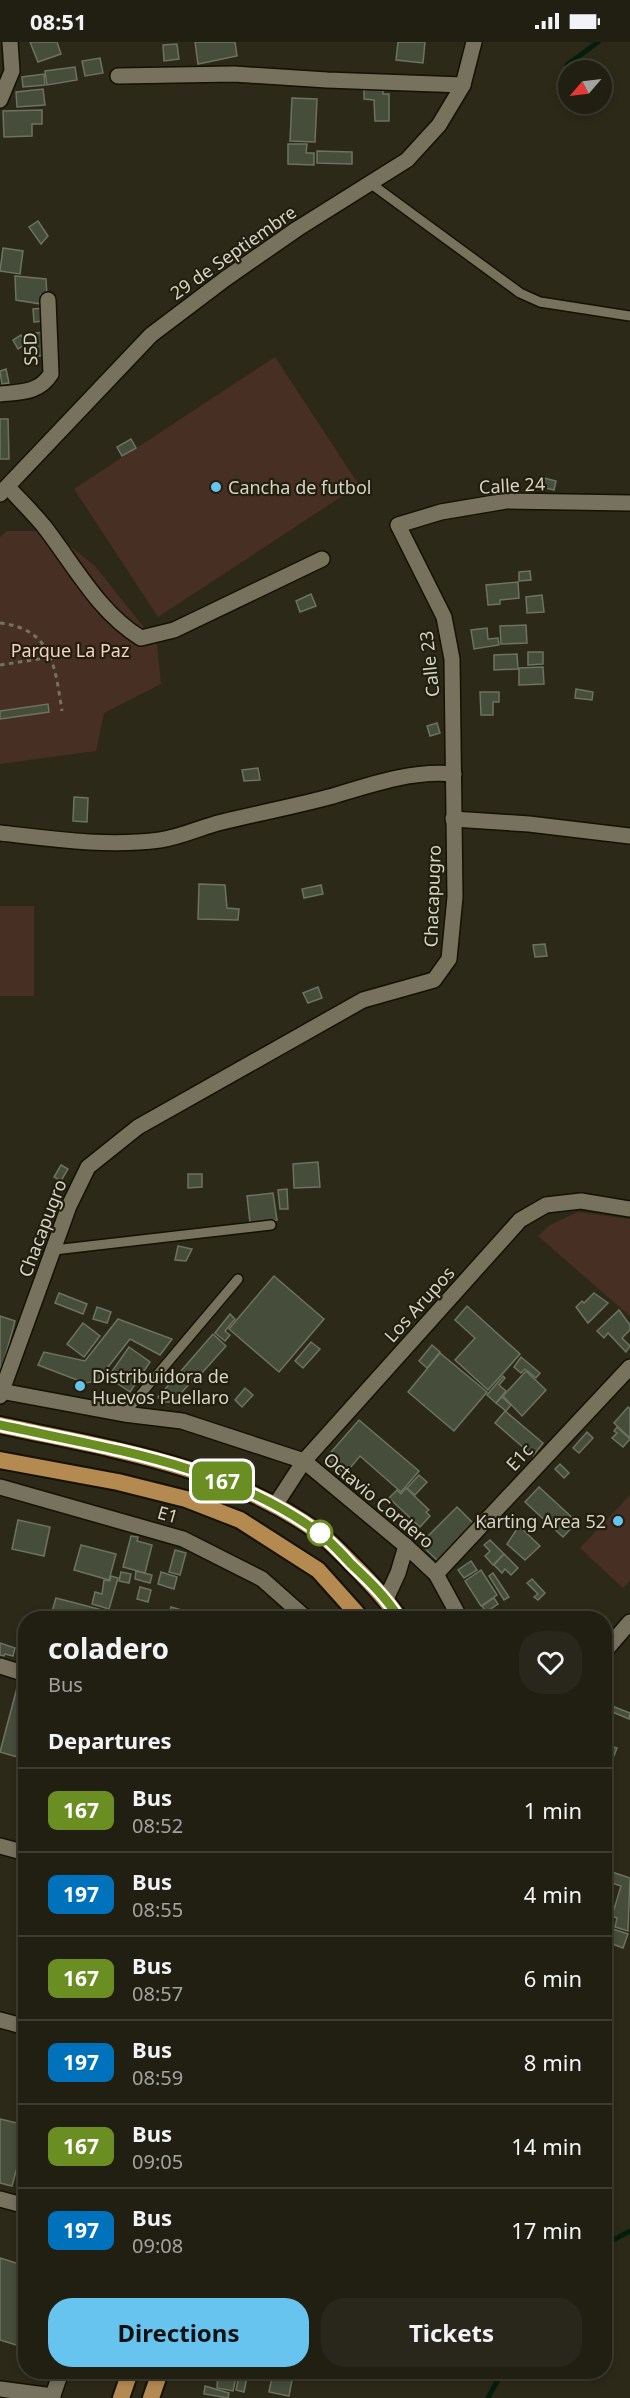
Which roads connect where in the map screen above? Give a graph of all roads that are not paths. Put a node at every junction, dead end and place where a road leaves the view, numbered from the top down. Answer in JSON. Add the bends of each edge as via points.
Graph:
{"nodes":[{"id":1,"x":10,"y":42,"type":"edge"},
{"id":2,"x":474,"y":42,"type":"edge"},
{"id":3,"x":118,"y":76,"type":"dead end"},
{"id":4,"x":463,"y":85,"type":"junction"},
{"id":5,"x":0,"y":100,"type":"edge"},
{"id":6,"x":370,"y":183,"type":"junction"},
{"id":7,"x":48,"y":300,"type":"dead end"},
{"id":8,"x":630,"y":316,"type":"edge"},
{"id":9,"x":0,"y":394,"type":"edge"},
{"id":10,"x":4,"y":491,"type":"edge"},
{"id":11,"x":630,"y":503,"type":"edge"},
{"id":12,"x":398,"y":525,"type":"joint"},
{"id":13,"x":322,"y":559,"type":"dead end"},
{"id":14,"x":454,"y":774,"type":"junction"},
{"id":15,"x":453,"y":819,"type":"junction"},
{"id":16,"x":0,"y":834,"type":"edge"},
{"id":17,"x":630,"y":836,"type":"edge"},
{"id":18,"x":630,"y":1209,"type":"edge"},
{"id":19,"x":272,"y":1225,"type":"dead end"},
{"id":20,"x":54,"y":1250,"type":"junction"},
{"id":21,"x":238,"y":1279,"type":"dead end"},
{"id":22,"x":630,"y":1367,"type":"edge"},
{"id":23,"x":1,"y":1393,"type":"edge"},
{"id":24,"x":124,"y":1414,"type":"junction"},
{"id":25,"x":0,"y":1425,"type":"edge"},
{"id":26,"x":0,"y":1460,"type":"edge"},
{"id":27,"x":304,"y":1461,"type":"junction"},
{"id":28,"x":0,"y":1488,"type":"edge"},
{"id":29,"x":276,"y":1504,"type":"junction"},
{"id":30,"x":406,"y":1546,"type":"junction"},
{"id":31,"x":436,"y":1574,"type":"junction"},
{"id":32,"x":387,"y":1599,"type":"junction"},
{"id":33,"x":298,"y":1611,"type":"edge"},
{"id":34,"x":355,"y":1611,"type":"edge"},
{"id":35,"x":395,"y":1611,"type":"edge"},
{"id":36,"x":456,"y":1611,"type":"edge"},
{"id":37,"x":630,"y":1622,"type":"edge"},
{"id":38,"x":612,"y":1643,"type":"edge"},
{"id":39,"x":0,"y":1666,"type":"edge"},
{"id":40,"x":18,"y":1672,"type":"edge"},
{"id":41,"x":0,"y":1846,"type":"edge"},
{"id":42,"x":18,"y":1851,"type":"edge"},
{"id":43,"x":0,"y":2020,"type":"edge"},
{"id":44,"x":18,"y":2025,"type":"edge"},
{"id":45,"x":0,"y":2199,"type":"edge"},
{"id":46,"x":18,"y":2204,"type":"edge"},
{"id":47,"x":58,"y":2379,"type":"edge"},
{"id":48,"x":128,"y":2379,"type":"edge"},
{"id":49,"x":158,"y":2379,"type":"edge"},
{"id":50,"x":0,"y":2389,"type":"edge"},
{"id":51,"x":52,"y":2397,"type":"edge"},
{"id":52,"x":121,"y":2398,"type":"edge"},
{"id":53,"x":151,"y":2398,"type":"edge"}],
"edges":[{"from":1,"to":5,"type":"street","via":[[12,71]]},
{"from":2,"to":4,"type":"street","name":"29 de Septiembre"},
{"from":3,"to":4,"type":"street","via":[[234,74]]},
{"from":4,"to":6,"type":"street","name":"29 de Septiembre","via":[[439,125],[407,160]]},
{"from":6,"to":8,"type":"lane","via":[[520,293],[540,302]]},
{"from":6,"to":10,"type":"street","name":"29 de Septiembre","via":[[234,273],[151,335]]},
{"from":7,"to":9,"type":"street","name":"S5D","via":[[51,374],[37,389]]},
{"from":10,"to":13,"type":"street","via":[[43,525],[118,621],[141,638],[174,630]]},
{"from":11,"to":12,"type":"street","name":"Calle 24","via":[[506,501],[441,512]]},
{"from":12,"to":14,"type":"street","name":"Calle 23","via":[[444,617],[452,659]]},
{"from":14,"to":15,"type":"street","name":"Chacapugro"},
{"from":14,"to":16,"type":"street","via":[[413,775],[377,783],[162,839],[76,842]]},
{"from":15,"to":17,"type":"street"},
{"from":15,"to":20,"type":"street","name":"Chacapugro","via":[[454,897],[449,959],[434,980],[363,1000],[138,1127],[88,1167]]},
{"from":18,"to":27,"type":"street","name":"Los Arupos","via":[[581,1201],[546,1205],[520,1220]]},
{"from":19,"to":20,"type":"lane"},
{"from":20,"to":23,"type":"street","name":"Chacapugro"},
{"from":21,"to":24,"type":"lane"},
{"from":22,"to":31,"type":"street","name":"E1c"},
{"from":23,"to":24,"type":"street","name":"Octavio Cordero"},
{"from":24,"to":27,"type":"street","name":"Octavio Cordero","via":[[182,1421]]},
{"from":25,"to":29,"type":"highway","via":[[175,1464]]},
{"from":26,"to":34,"type":"highway","via":[[118,1482],[186,1499],[240,1520],[318,1570]]},
{"from":27,"to":29,"type":"street","name":"Los Arupos"},
{"from":27,"to":30,"type":"street","name":"Octavio Cordero"},
{"from":28,"to":33,"type":"street","name":"E1","via":[[183,1539],[262,1579]]},
{"from":29,"to":32,"type":"highway","via":[[320,1533]]},
{"from":30,"to":31,"type":"street","name":"Octavio Cordero"},
{"from":30,"to":32,"type":"street"},
{"from":31,"to":36,"type":"street","name":"Octavio Cordero"},
{"from":32,"to":35,"type":"highway"},
{"from":37,"to":38,"type":"street"},
{"from":39,"to":40,"type":"street"},
{"from":41,"to":42,"type":"street"},
{"from":43,"to":44,"type":"street"},
{"from":45,"to":46,"type":"street"},
{"from":47,"to":51,"type":"street"},
{"from":48,"to":52,"type":"highway"},
{"from":49,"to":53,"type":"highway"},
{"from":50,"to":51,"type":"street"}]}
